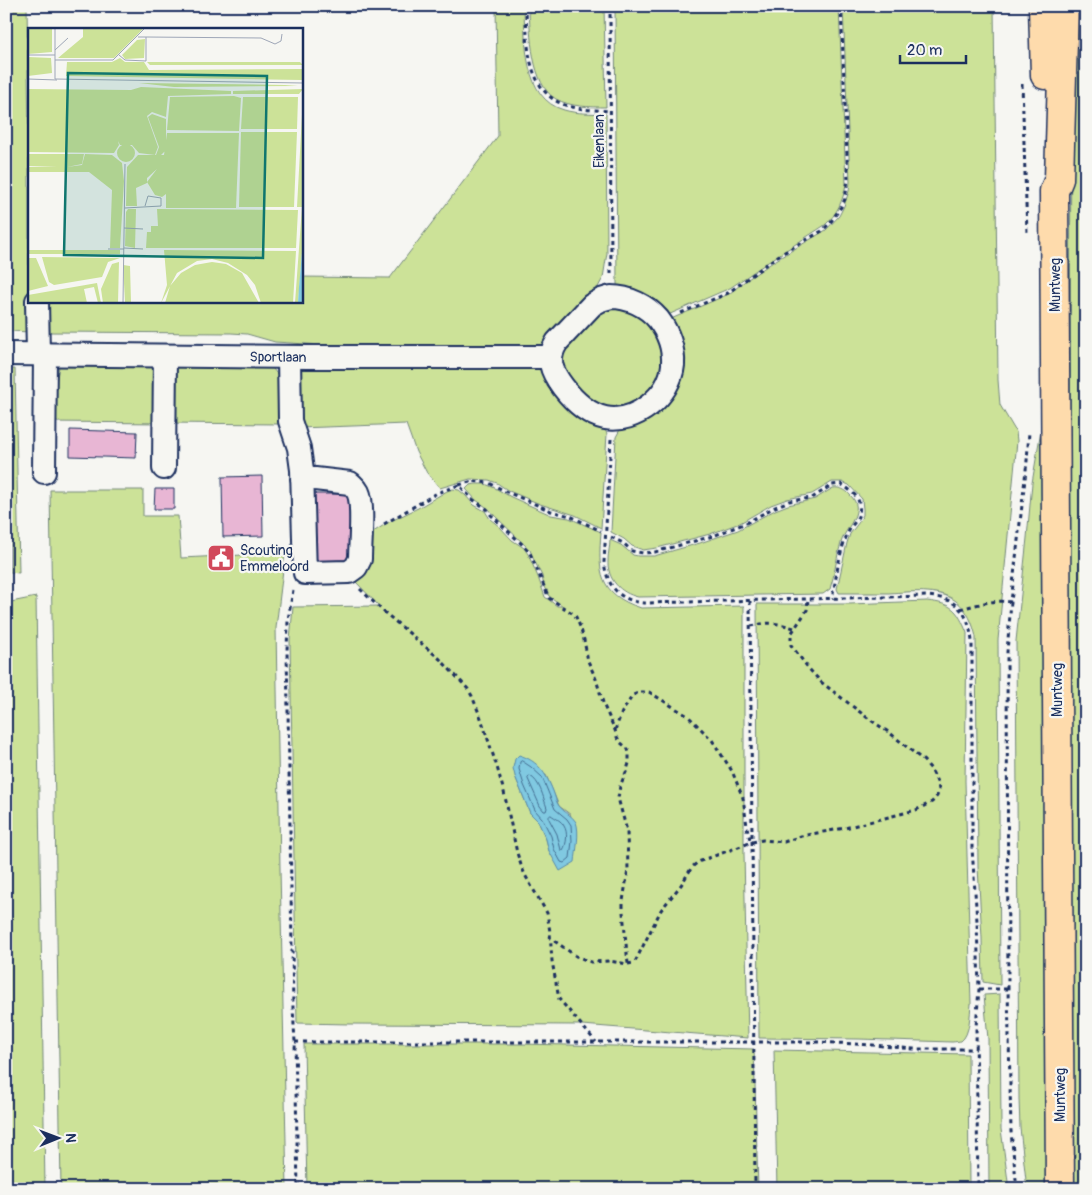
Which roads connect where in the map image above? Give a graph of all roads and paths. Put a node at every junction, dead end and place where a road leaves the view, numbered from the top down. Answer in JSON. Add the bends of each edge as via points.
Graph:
{"nodes":[{"id":1,"x":526,"y":6,"type":"edge"},
{"id":2,"x":610,"y":6,"type":"edge"},
{"id":3,"x":841,"y":6,"type":"edge"},
{"id":4,"x":1043,"y":6,"type":"edge"},
{"id":5,"x":1064,"y":6,"type":"edge"},
{"id":6,"x":1022,"y":84,"type":"dead end"},
{"id":7,"x":610,"y":111,"type":"junction"},
{"id":8,"x":1054,"y":190,"type":"junction"},
{"id":9,"x":1028,"y":238,"type":"dead end"},
{"id":10,"x":612,"y":276,"type":"dead end"},
{"id":11,"x":37,"y":302,"type":"edge"},
{"id":12,"x":679,"y":313,"type":"dead end"},
{"id":13,"x":6,"y":354,"type":"edge"},
{"id":14,"x":41,"y":354,"type":"junction"},
{"id":15,"x":165,"y":356,"type":"junction"},
{"id":16,"x":289,"y":357,"type":"junction"},
{"id":17,"x":550,"y":357,"type":"junction"},
{"id":18,"x":1029,"y":430,"type":"dead end"},
{"id":19,"x":612,"y":436,"type":"dead end"},
{"id":20,"x":164,"y":468,"type":"dead end"},
{"id":21,"x":44,"y":472,"type":"dead end"},
{"id":22,"x":302,"y":479,"type":"junction"},
{"id":23,"x":459,"y":485,"type":"junction"},
{"id":24,"x":601,"y":531,"type":"dead end"},
{"id":25,"x":361,"y":532,"type":"junction"},
{"id":26,"x":611,"y":536,"type":"dead end"},
{"id":27,"x":349,"y":572,"type":"junction"},
{"id":28,"x":294,"y":583,"type":"dead end"},
{"id":29,"x":808,"y":599,"type":"junction"},
{"id":30,"x":833,"y":599,"type":"junction"},
{"id":31,"x":750,"y":601,"type":"junction"},
{"id":32,"x":1011,"y":602,"type":"junction"},
{"id":33,"x":960,"y":609,"type":"junction"},
{"id":34,"x":751,"y":626,"type":"junction"},
{"id":35,"x":794,"y":628,"type":"junction"},
{"id":36,"x":615,"y":730,"type":"junction"},
{"id":37,"x":752,"y":842,"type":"junction"},
{"id":38,"x":550,"y":938,"type":"junction"},
{"id":39,"x":628,"y":964,"type":"junction"},
{"id":40,"x":979,"y":989,"type":"junction"},
{"id":41,"x":1008,"y":990,"type":"junction"},
{"id":42,"x":295,"y":1042,"type":"junction"},
{"id":43,"x":596,"y":1042,"type":"junction"},
{"id":44,"x":753,"y":1042,"type":"junction"},
{"id":45,"x":976,"y":1049,"type":"junction"},
{"id":46,"x":298,"y":1189,"type":"edge"},
{"id":47,"x":755,"y":1189,"type":"edge"},
{"id":48,"x":978,"y":1189,"type":"edge"},
{"id":49,"x":1017,"y":1189,"type":"edge"},
{"id":50,"x":1060,"y":1189,"type":"edge"}],
"edges":[{"from":1,"to":7,"type":"path","via":[[528,47],[532,67],[543,91],[550,98],[571,107]]},
{"from":2,"to":7,"type":"path","name":"Eikenlaan"},
{"from":3,"to":12,"type":"path","via":[[848,180],[841,208],[830,224],[776,257],[728,293]]},
{"from":4,"to":8,"type":"main road","name":"Muntweg","via":[[1049,181]]},
{"from":5,"to":8,"type":"main road","name":"Muntweg","via":[[1060,179]]},
{"from":6,"to":9,"type":"path"},
{"from":7,"to":10,"type":"path","name":"Eikenlaan"},
{"from":8,"to":50,"type":"main road","name":"Muntweg"},
{"from":11,"to":14,"type":"street"},
{"from":13,"to":14,"type":"street","name":"Sportlaan"},
{"from":14,"to":15,"type":"street","name":"Sportlaan"},
{"from":14,"to":21,"type":"street"},
{"from":15,"to":16,"type":"street","name":"Sportlaan"},
{"from":15,"to":20,"type":"street"},
{"from":16,"to":17,"type":"street","name":"Sportlaan"},
{"from":16,"to":22,"type":"street","via":[[290,421],[299,448]]},
{"from":17,"to":17,"type":"street","via":[[558,381],[575,401],[600,417],[613,419],[637,413],[653,402],[668,382],[673,365],[670,343],[660,322],[646,308],[617,297],[592,305],[558,342]]},
{"from":18,"to":32,"type":"path"},
{"from":19,"to":31,"type":"path","via":[[604,562],[607,580],[617,593],[639,602]]},
{"from":22,"to":25,"type":"street","via":[[354,486],[360,498]]},
{"from":22,"to":27,"type":"street","via":[[305,573]]},
{"from":23,"to":24,"type":"path","via":[[473,481],[496,485],[542,508],[570,516]]},
{"from":23,"to":25,"type":"path","via":[[437,493],[369,532]]},
{"from":23,"to":36,"type":"path","via":[[523,545],[530,553],[549,598],[576,618],[588,661]]},
{"from":25,"to":27,"type":"street","via":[[360,559]]},
{"from":26,"to":30,"type":"path","via":[[632,551],[655,552],[713,536],[773,508],[812,498],[832,485],[840,484],[859,501],[860,514],[847,534]]},
{"from":27,"to":38,"type":"path","via":[[353,582],[366,596],[440,659],[472,696],[497,767],[517,853],[525,875],[547,913]]},
{"from":28,"to":42,"type":"path","via":[[287,651]]},
{"from":29,"to":30,"type":"path"},
{"from":29,"to":31,"type":"path"},
{"from":29,"to":35,"type":"path","via":[[807,610]]},
{"from":30,"to":33,"type":"path","via":[[927,596],[946,599]]},
{"from":31,"to":34,"type":"path"},
{"from":32,"to":33,"type":"path","via":[[1001,600]]},
{"from":32,"to":41,"type":"path","via":[[1007,652]]},
{"from":33,"to":40,"type":"path","via":[[968,622],[972,641],[972,848]]},
{"from":34,"to":35,"type":"path","via":[[767,622]]},
{"from":34,"to":37,"type":"path"},
{"from":35,"to":37,"type":"path","via":[[790,634],[791,645],[815,676],[924,761],[936,777],[939,790],[932,802],[916,810],[784,842]]},
{"from":36,"to":37,"type":"path","via":[[633,695],[641,692],[649,692],[688,716],[712,740],[732,771],[743,798]]},
{"from":36,"to":39,"type":"path","via":[[630,757],[618,798],[627,840],[628,870],[623,912]]},
{"from":37,"to":39,"type":"path","via":[[692,867],[661,910],[635,962]]},
{"from":37,"to":44,"type":"path"},
{"from":38,"to":39,"type":"path","via":[[591,962]]},
{"from":38,"to":43,"type":"path","via":[[559,999]]},
{"from":40,"to":41,"type":"path"},
{"from":40,"to":45,"type":"path"},
{"from":41,"to":49,"type":"path","via":[[1011,1132]]},
{"from":42,"to":43,"type":"path"},
{"from":42,"to":46,"type":"path"},
{"from":43,"to":44,"type":"path"},
{"from":44,"to":45,"type":"path"},
{"from":44,"to":47,"type":"path"},
{"from":45,"to":48,"type":"path"}]}
